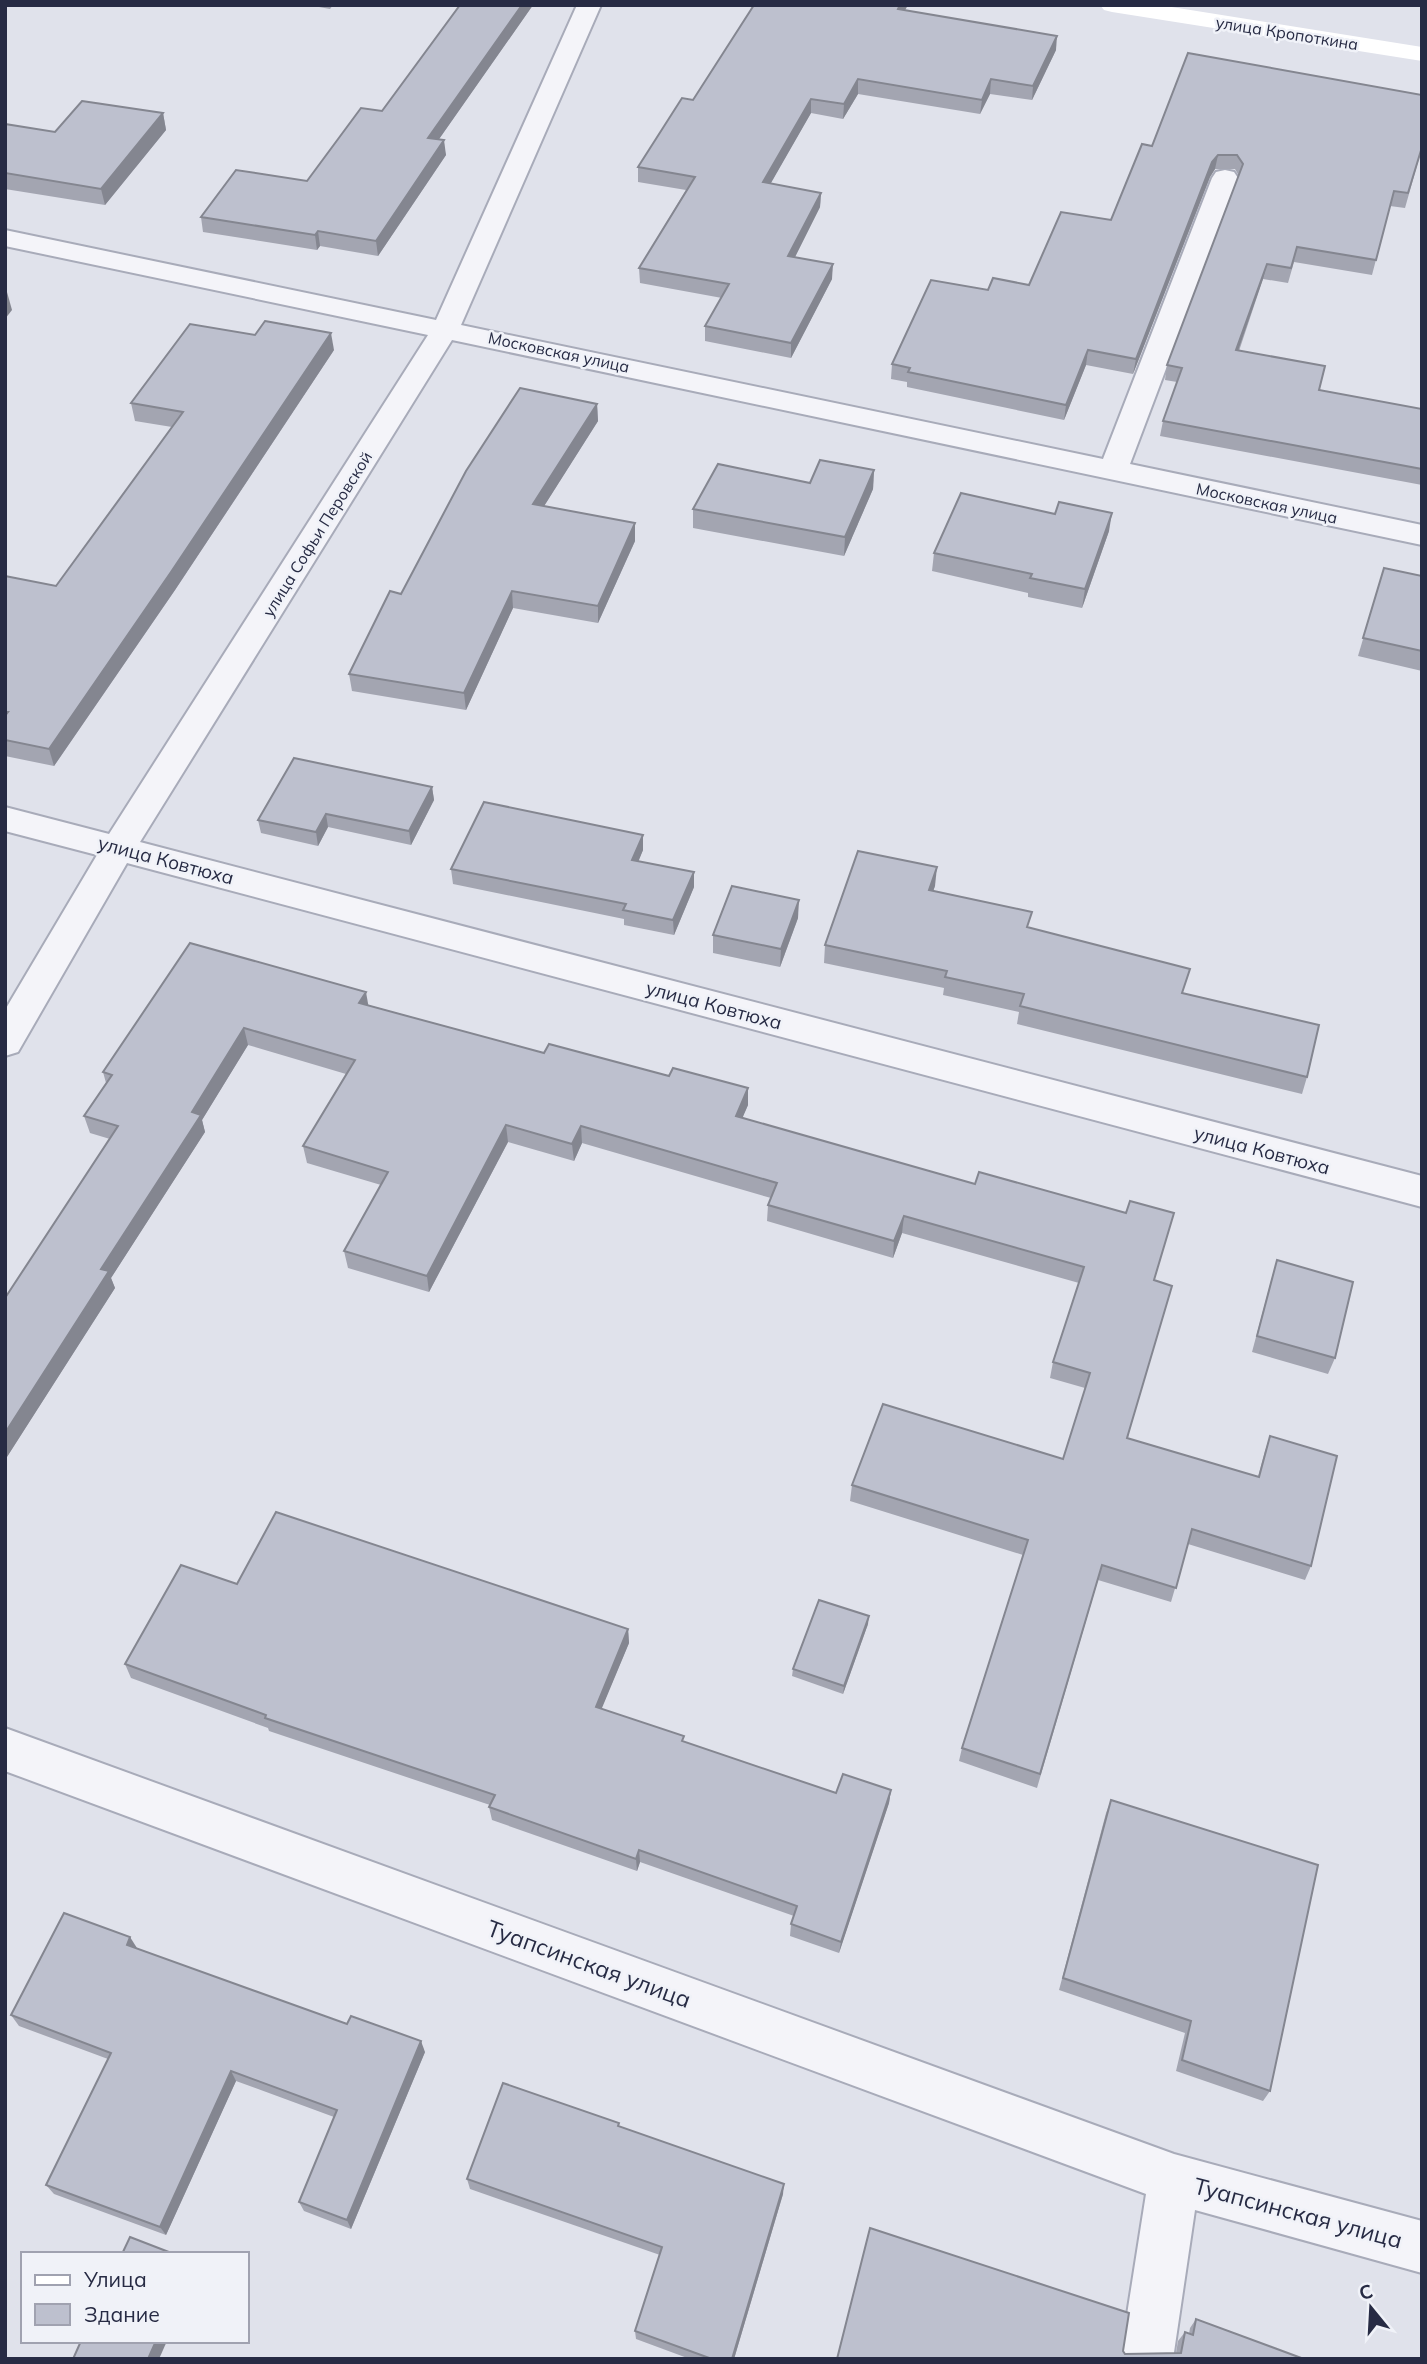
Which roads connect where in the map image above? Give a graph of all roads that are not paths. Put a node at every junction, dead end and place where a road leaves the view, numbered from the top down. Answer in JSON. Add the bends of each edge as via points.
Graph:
{"nodes":[{"id":1,"x":589,"y":5,"type":"edge"},
{"id":2,"x":1112,"y":5,"type":"edge"},
{"id":3,"x":1422,"y":54,"type":"edge"},
{"id":4,"x":1225,"y":178,"type":"edge"},
{"id":5,"x":5,"y":238,"type":"edge"},
{"id":6,"x":446,"y":328,"type":"junction"},
{"id":7,"x":1112,"y":470,"type":"junction"},
{"id":8,"x":1422,"y":536,"type":"edge"},
{"id":9,"x":5,"y":819,"type":"edge"},
{"id":10,"x":119,"y":847,"type":"junction"},
{"id":11,"x":5,"y":1042,"type":"edge"},
{"id":12,"x":1422,"y":1192,"type":"edge"},
{"id":13,"x":5,"y":1749,"type":"edge"},
{"id":14,"x":1174,"y":2179,"type":"junction"},
{"id":15,"x":1422,"y":2247,"type":"edge"},
{"id":16,"x":1146,"y":2359,"type":"edge"}],
"edges":[{"from":1,"to":6,"type":"street","name":"улица Софьи Перовской"},
{"from":2,"to":3,"type":"main road","name":"улица Кропоткина"},
{"from":4,"to":7,"type":"street"},
{"from":5,"to":6,"type":"street","name":"Московская улица"},
{"from":6,"to":7,"type":"street","name":"Московская улица"},
{"from":6,"to":10,"type":"street","name":"улица Софьи Перовской"},
{"from":7,"to":8,"type":"street","name":"Московская улица"},
{"from":9,"to":10,"type":"street","name":"улица Ковтюха"},
{"from":10,"to":11,"type":"street","name":"улица Софьи Перовской"},
{"from":10,"to":12,"type":"street","name":"улица Ковтюха"},
{"from":13,"to":14,"type":"street","name":"Туапсинская улица"},
{"from":14,"to":15,"type":"street","name":"Туапсинская улица"},
{"from":14,"to":16,"type":"street","name":"Туапсинская улица"}]}
